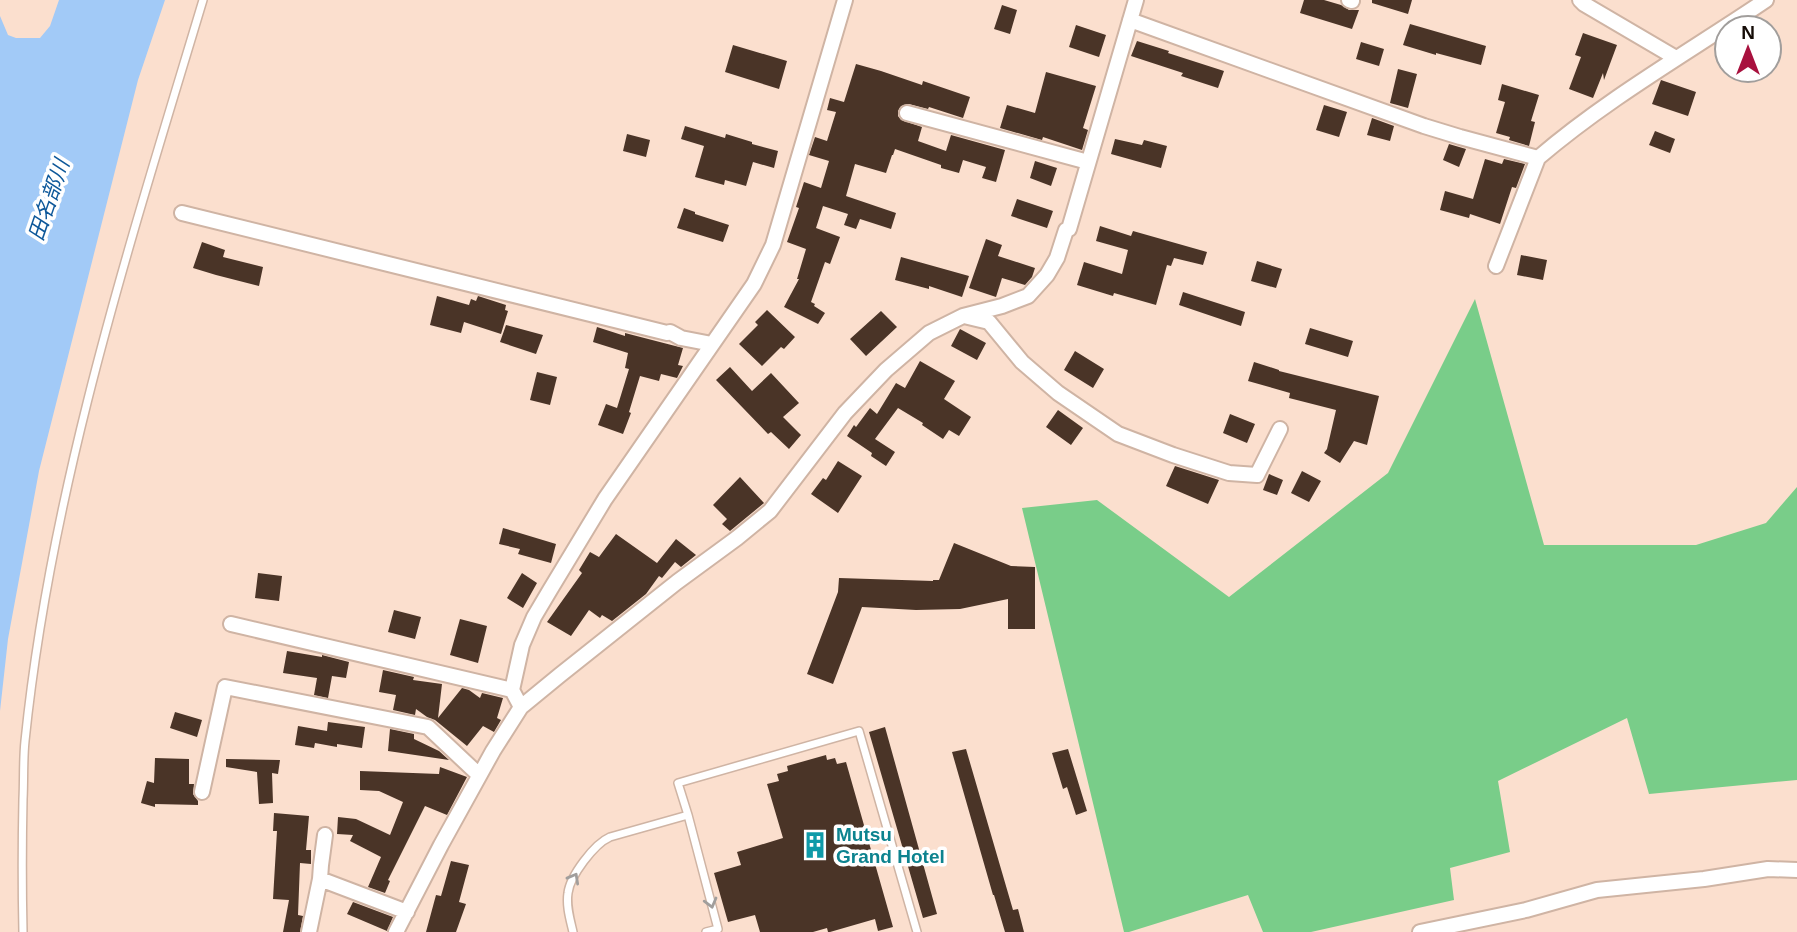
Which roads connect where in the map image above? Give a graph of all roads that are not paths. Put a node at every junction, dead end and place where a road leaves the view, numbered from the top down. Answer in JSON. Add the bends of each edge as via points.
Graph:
{"nodes":[{"id":1,"x":203,"y":0,"type":"edge"},
{"id":2,"x":845,"y":0,"type":"edge"},
{"id":3,"x":1136,"y":0,"type":"edge"},
{"id":4,"x":1580,"y":0,"type":"edge"},
{"id":5,"x":1766,"y":0,"type":"edge"},
{"id":6,"x":1130,"y":20,"type":"junction"},
{"id":7,"x":1676,"y":58,"type":"junction"},
{"id":8,"x":907,"y":113,"type":"dead end"},
{"id":9,"x":1538,"y":158,"type":"junction"},
{"id":10,"x":1088,"y":162,"type":"junction"},
{"id":11,"x":182,"y":213,"type":"dead end"},
{"id":12,"x":1496,"y":266,"type":"dead end"},
{"id":13,"x":963,"y":316,"type":"junction"},
{"id":14,"x":712,"y":344,"type":"junction"},
{"id":15,"x":1280,"y":429,"type":"dead end"},
{"id":16,"x":231,"y":624,"type":"dead end"},
{"id":17,"x":512,"y":690,"type":"junction"},
{"id":18,"x":521,"y":707,"type":"junction"},
{"id":19,"x":479,"y":775,"type":"junction"},
{"id":20,"x":202,"y":792,"type":"dead end"},
{"id":21,"x":688,"y":815,"type":"junction"},
{"id":22,"x":325,"y":835,"type":"dead end"},
{"id":23,"x":1797,"y":870,"type":"edge"},
{"id":24,"x":320,"y":879,"type":"junction"},
{"id":25,"x":407,"y":912,"type":"junction"},
{"id":26,"x":23,"y":932,"type":"edge"},
{"id":27,"x":309,"y":932,"type":"edge"},
{"id":28,"x":397,"y":932,"type":"edge"},
{"id":29,"x":573,"y":932,"type":"edge"},
{"id":30,"x":706,"y":932,"type":"edge"},
{"id":31,"x":917,"y":932,"type":"edge"},
{"id":32,"x":1420,"y":932,"type":"edge"}],
"edges":[{"from":1,"to":26,"type":"lane","via":[[116,291],[73,456],[36,649],[25,744]]},
{"from":2,"to":14,"type":"street","via":[[773,245],[754,284]]},
{"from":3,"to":6,"type":"street"},
{"from":4,"to":7,"type":"street"},
{"from":5,"to":7,"type":"street"},
{"from":6,"to":9,"type":"street","via":[[1424,126]]},
{"from":6,"to":10,"type":"street"},
{"from":7,"to":9,"type":"street"},
{"from":8,"to":10,"type":"street"},
{"from":9,"to":12,"type":"street"},
{"from":10,"to":13,"type":"street","via":[[1069,229],[1047,275],[1028,296]]},
{"from":11,"to":14,"type":"street"},
{"from":13,"to":15,"type":"street","via":[[989,322],[1022,362],[1118,434],[1172,455],[1229,473],[1256,475]]},
{"from":13,"to":18,"type":"street","via":[[929,333],[886,370],[845,413],[770,510]]},
{"from":14,"to":17,"type":"street","via":[[605,499],[545,599],[522,645]]},
{"from":16,"to":17,"type":"street"},
{"from":17,"to":18,"type":"street"},
{"from":18,"to":19,"type":"street"},
{"from":19,"to":20,"type":"street","via":[[428,727],[225,687]]},
{"from":19,"to":25,"type":"street"},
{"from":29,"to":21,"type":"lane","one_way":true,"via":[[567,895],[593,850],[610,837]]},
{"from":21,"to":30,"type":"lane","one_way":true,"via":[[718,929]]},
{"from":21,"to":31,"type":"lane","via":[[678,783],[859,731]]},
{"from":22,"to":24,"type":"street"},
{"from":23,"to":32,"type":"street","via":[[1768,869],[1597,890]]},
{"from":24,"to":25,"type":"street"},
{"from":24,"to":27,"type":"street"},
{"from":25,"to":28,"type":"street"}]}
